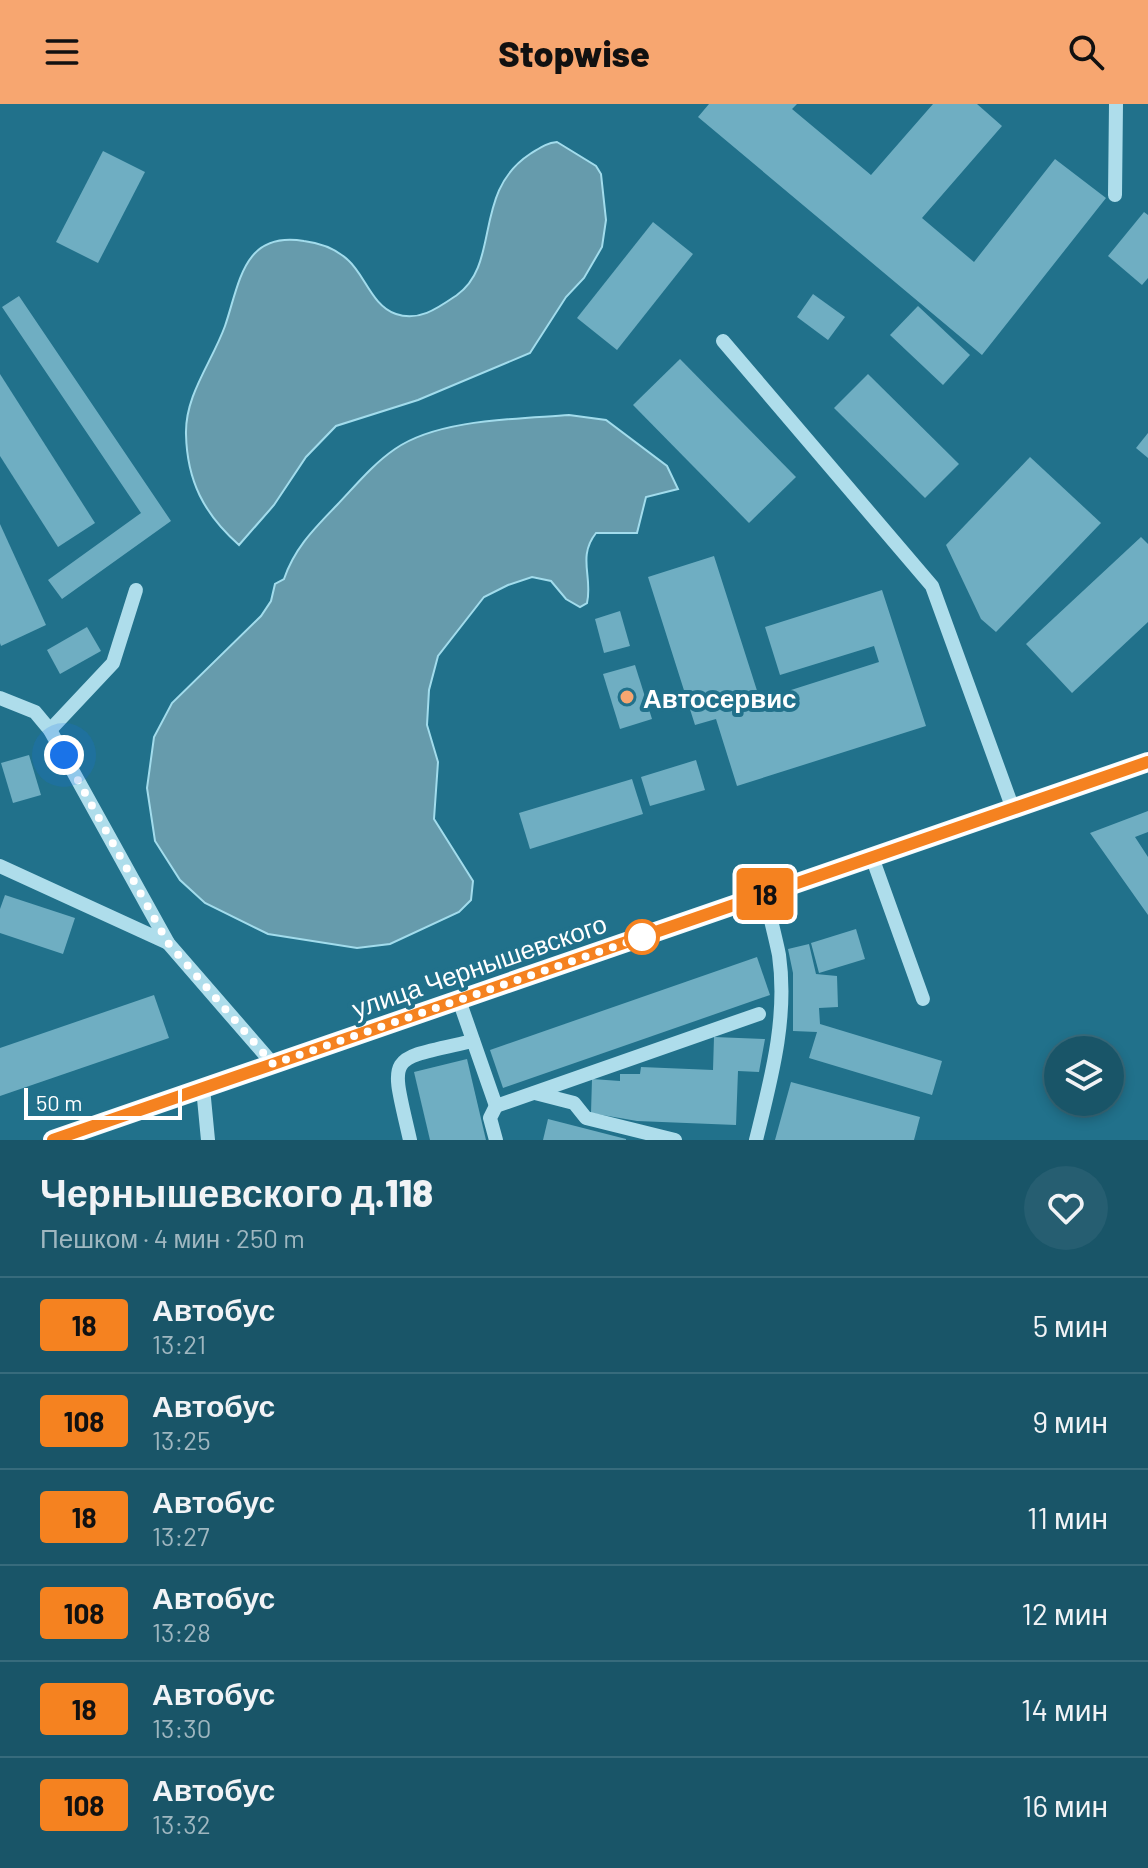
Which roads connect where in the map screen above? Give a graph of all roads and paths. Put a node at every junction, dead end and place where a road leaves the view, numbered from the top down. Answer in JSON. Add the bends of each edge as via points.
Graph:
{"nodes":[{"id":1,"x":1116,"y":104,"type":"edge"},
{"id":2,"x":1115,"y":195,"type":"dead end"},
{"id":3,"x":723,"y":341,"type":"dead end"},
{"id":4,"x":136,"y":590,"type":"dead end"},
{"id":5,"x":0,"y":698,"type":"edge"},
{"id":6,"x":50,"y":730,"type":"junction"},
{"id":7,"x":1148,"y":762,"type":"edge"},
{"id":8,"x":1013,"y":809,"type":"junction"},
{"id":9,"x":872,"y":857,"type":"junction"},
{"id":10,"x":0,"y":866,"type":"edge"},
{"id":11,"x":765,"y":894,"type":"junction"},
{"id":12,"x":168,"y":943,"type":"junction"},
{"id":13,"x":923,"y":999,"type":"dead end"},
{"id":14,"x":459,"y":1000,"type":"junction"},
{"id":15,"x":759,"y":1014,"type":"dead end"},
{"id":16,"x":473,"y":1041,"type":"junction"},
{"id":17,"x":273,"y":1064,"type":"junction"},
{"id":18,"x":203,"y":1088,"type":"junction"},
{"id":19,"x":535,"y":1093,"type":"junction"},
{"id":20,"x":496,"y":1106,"type":"junction"},
{"id":21,"x":53,"y":1140,"type":"edge"},
{"id":22,"x":208,"y":1140,"type":"edge"},
{"id":23,"x":410,"y":1140,"type":"edge"},
{"id":24,"x":496,"y":1140,"type":"edge"},
{"id":25,"x":675,"y":1140,"type":"edge"},
{"id":26,"x":756,"y":1140,"type":"edge"}],
"edges":[{"from":1,"to":2,"type":"lane"},
{"from":3,"to":8,"type":"lane","via":[[932,586]]},
{"from":4,"to":6,"type":"lane","via":[[113,663]]},
{"from":5,"to":6,"type":"lane","via":[[35,712]]},
{"from":6,"to":12,"type":"lane"},
{"from":7,"to":8,"type":"main road","name":"улица Чернышевского"},
{"from":8,"to":9,"type":"main road","name":"улица Чернышевского"},
{"from":9,"to":11,"type":"main road","name":"улица Чернышевского"},
{"from":9,"to":13,"type":"lane"},
{"from":10,"to":12,"type":"lane"},
{"from":11,"to":14,"type":"main road","name":"улица Чернышевского"},
{"from":11,"to":26,"type":"lane","via":[[779,955],[781,1018]]},
{"from":12,"to":17,"type":"lane"},
{"from":14,"to":16,"type":"lane"},
{"from":14,"to":17,"type":"main road","name":"улица Чернышевского"},
{"from":15,"to":19,"type":"lane"},
{"from":16,"to":20,"type":"lane"},
{"from":16,"to":23,"type":"lane","via":[[410,1056],[399,1064],[396,1079]]},
{"from":17,"to":18,"type":"main road","name":"улица Чернышевского"},
{"from":18,"to":21,"type":"main road","name":"улица Чернышевского"},
{"from":18,"to":22,"type":"lane"},
{"from":19,"to":20,"type":"lane"},
{"from":19,"to":25,"type":"lane","via":[[574,1103],[586,1118]]},
{"from":20,"to":24,"type":"lane","via":[[490,1118]]}]}
